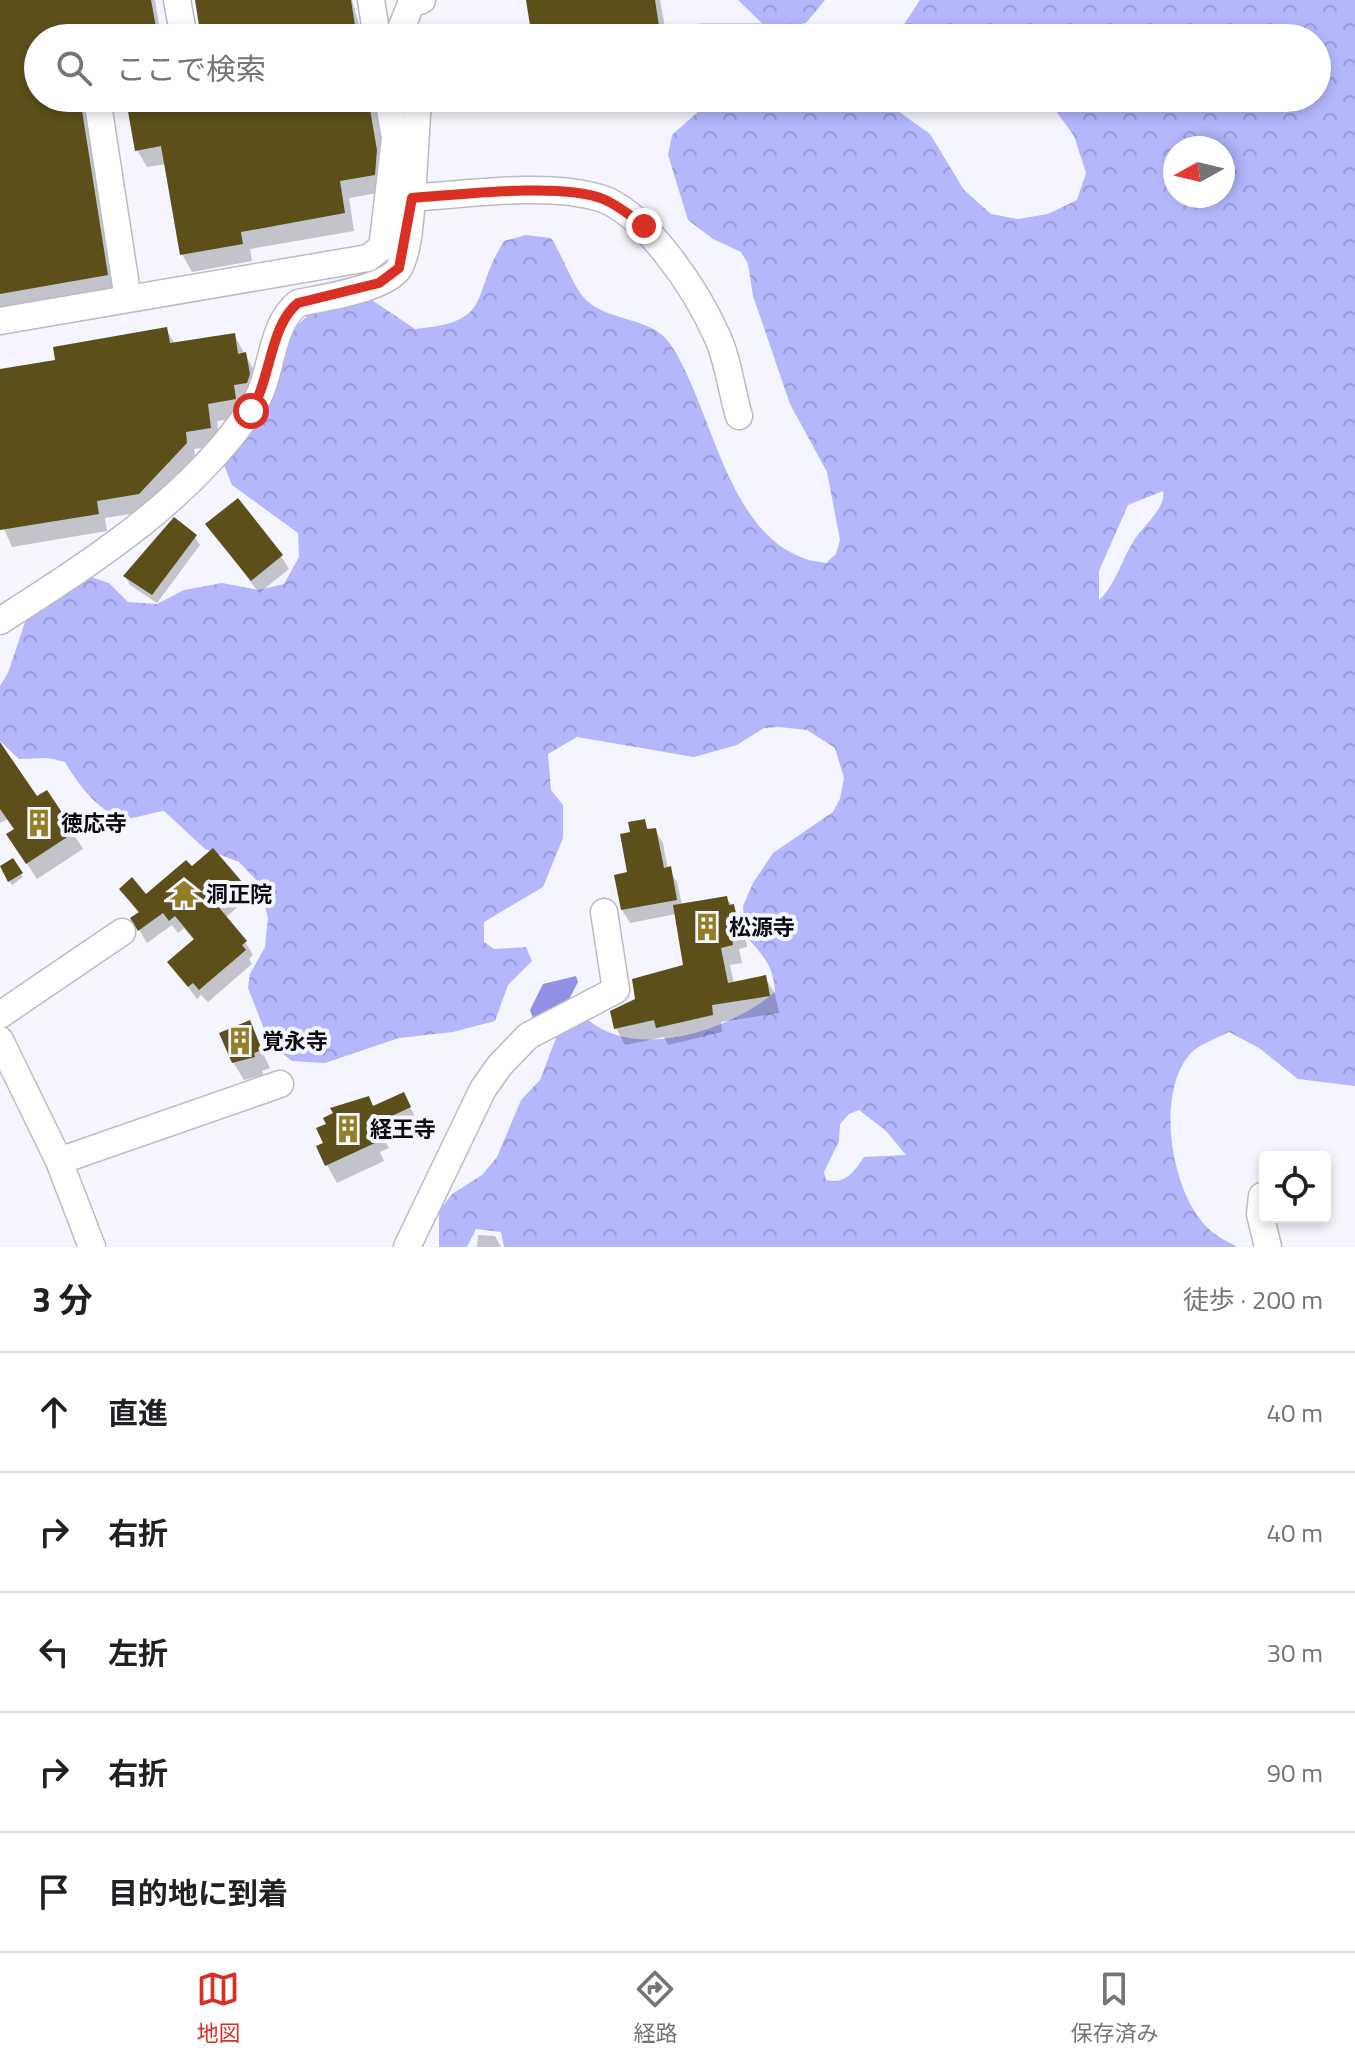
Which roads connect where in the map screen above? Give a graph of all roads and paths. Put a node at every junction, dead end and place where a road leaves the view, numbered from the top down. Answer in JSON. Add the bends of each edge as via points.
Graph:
{"nodes":[{"id":1,"x":177,"y":0,"type":"edge"},
{"id":2,"x":371,"y":0,"type":"edge"},
{"id":3,"x":422,"y":0,"type":"edge"},
{"id":4,"x":181,"y":24,"type":"edge"},
{"id":5,"x":375,"y":24,"type":"edge"},
{"id":6,"x":403,"y":24,"type":"edge"},
{"id":7,"x":99,"y":112,"type":"edge"},
{"id":8,"x":390,"y":112,"type":"edge"},
{"id":9,"x":417,"y":112,"type":"edge"},
{"id":10,"x":412,"y":198,"type":"junction"},
{"id":11,"x":128,"y":299,"type":"junction"},
{"id":12,"x":0,"y":321,"type":"edge"},
{"id":13,"x":739,"y":416,"type":"dead end"},
{"id":14,"x":0,"y":621,"type":"edge"},
{"id":15,"x":604,"y":912,"type":"dead end"},
{"id":16,"x":122,"y":932,"type":"dead end"},
{"id":17,"x":0,"y":1015,"type":"edge"},
{"id":18,"x":0,"y":1040,"type":"edge"},
{"id":19,"x":280,"y":1084,"type":"dead end"},
{"id":20,"x":59,"y":1161,"type":"junction"},
{"id":21,"x":1262,"y":1223,"type":"edge"},
{"id":22,"x":92,"y":1247,"type":"edge"},
{"id":23,"x":407,"y":1247,"type":"edge"},
{"id":24,"x":1268,"y":1247,"type":"edge"}],
"edges":[{"from":1,"to":4,"type":"street"},
{"from":2,"to":5,"type":"street"},
{"from":3,"to":6,"type":"street","via":[[411,4]]},
{"from":7,"to":11,"type":"street"},
{"from":8,"to":11,"type":"street","via":[[395,138],[383,241],[368,258]]},
{"from":9,"to":10,"type":"street"},
{"from":10,"to":13,"type":"street","via":[[546,192],[601,198],[622,209],[656,239],[712,325]]},
{"from":10,"to":14,"type":"street","via":[[403,258],[393,275],[290,309],[259,397],[198,470],[126,539]]},
{"from":11,"to":12,"type":"street"},
{"from":15,"to":23,"type":"street","via":[[616,990],[528,1036],[500,1065],[483,1089]]},
{"from":16,"to":17,"type":"street"},
{"from":18,"to":20,"type":"street"},
{"from":19,"to":20,"type":"street"},
{"from":20,"to":22,"type":"street"},
{"from":21,"to":24,"type":"street"}]}
